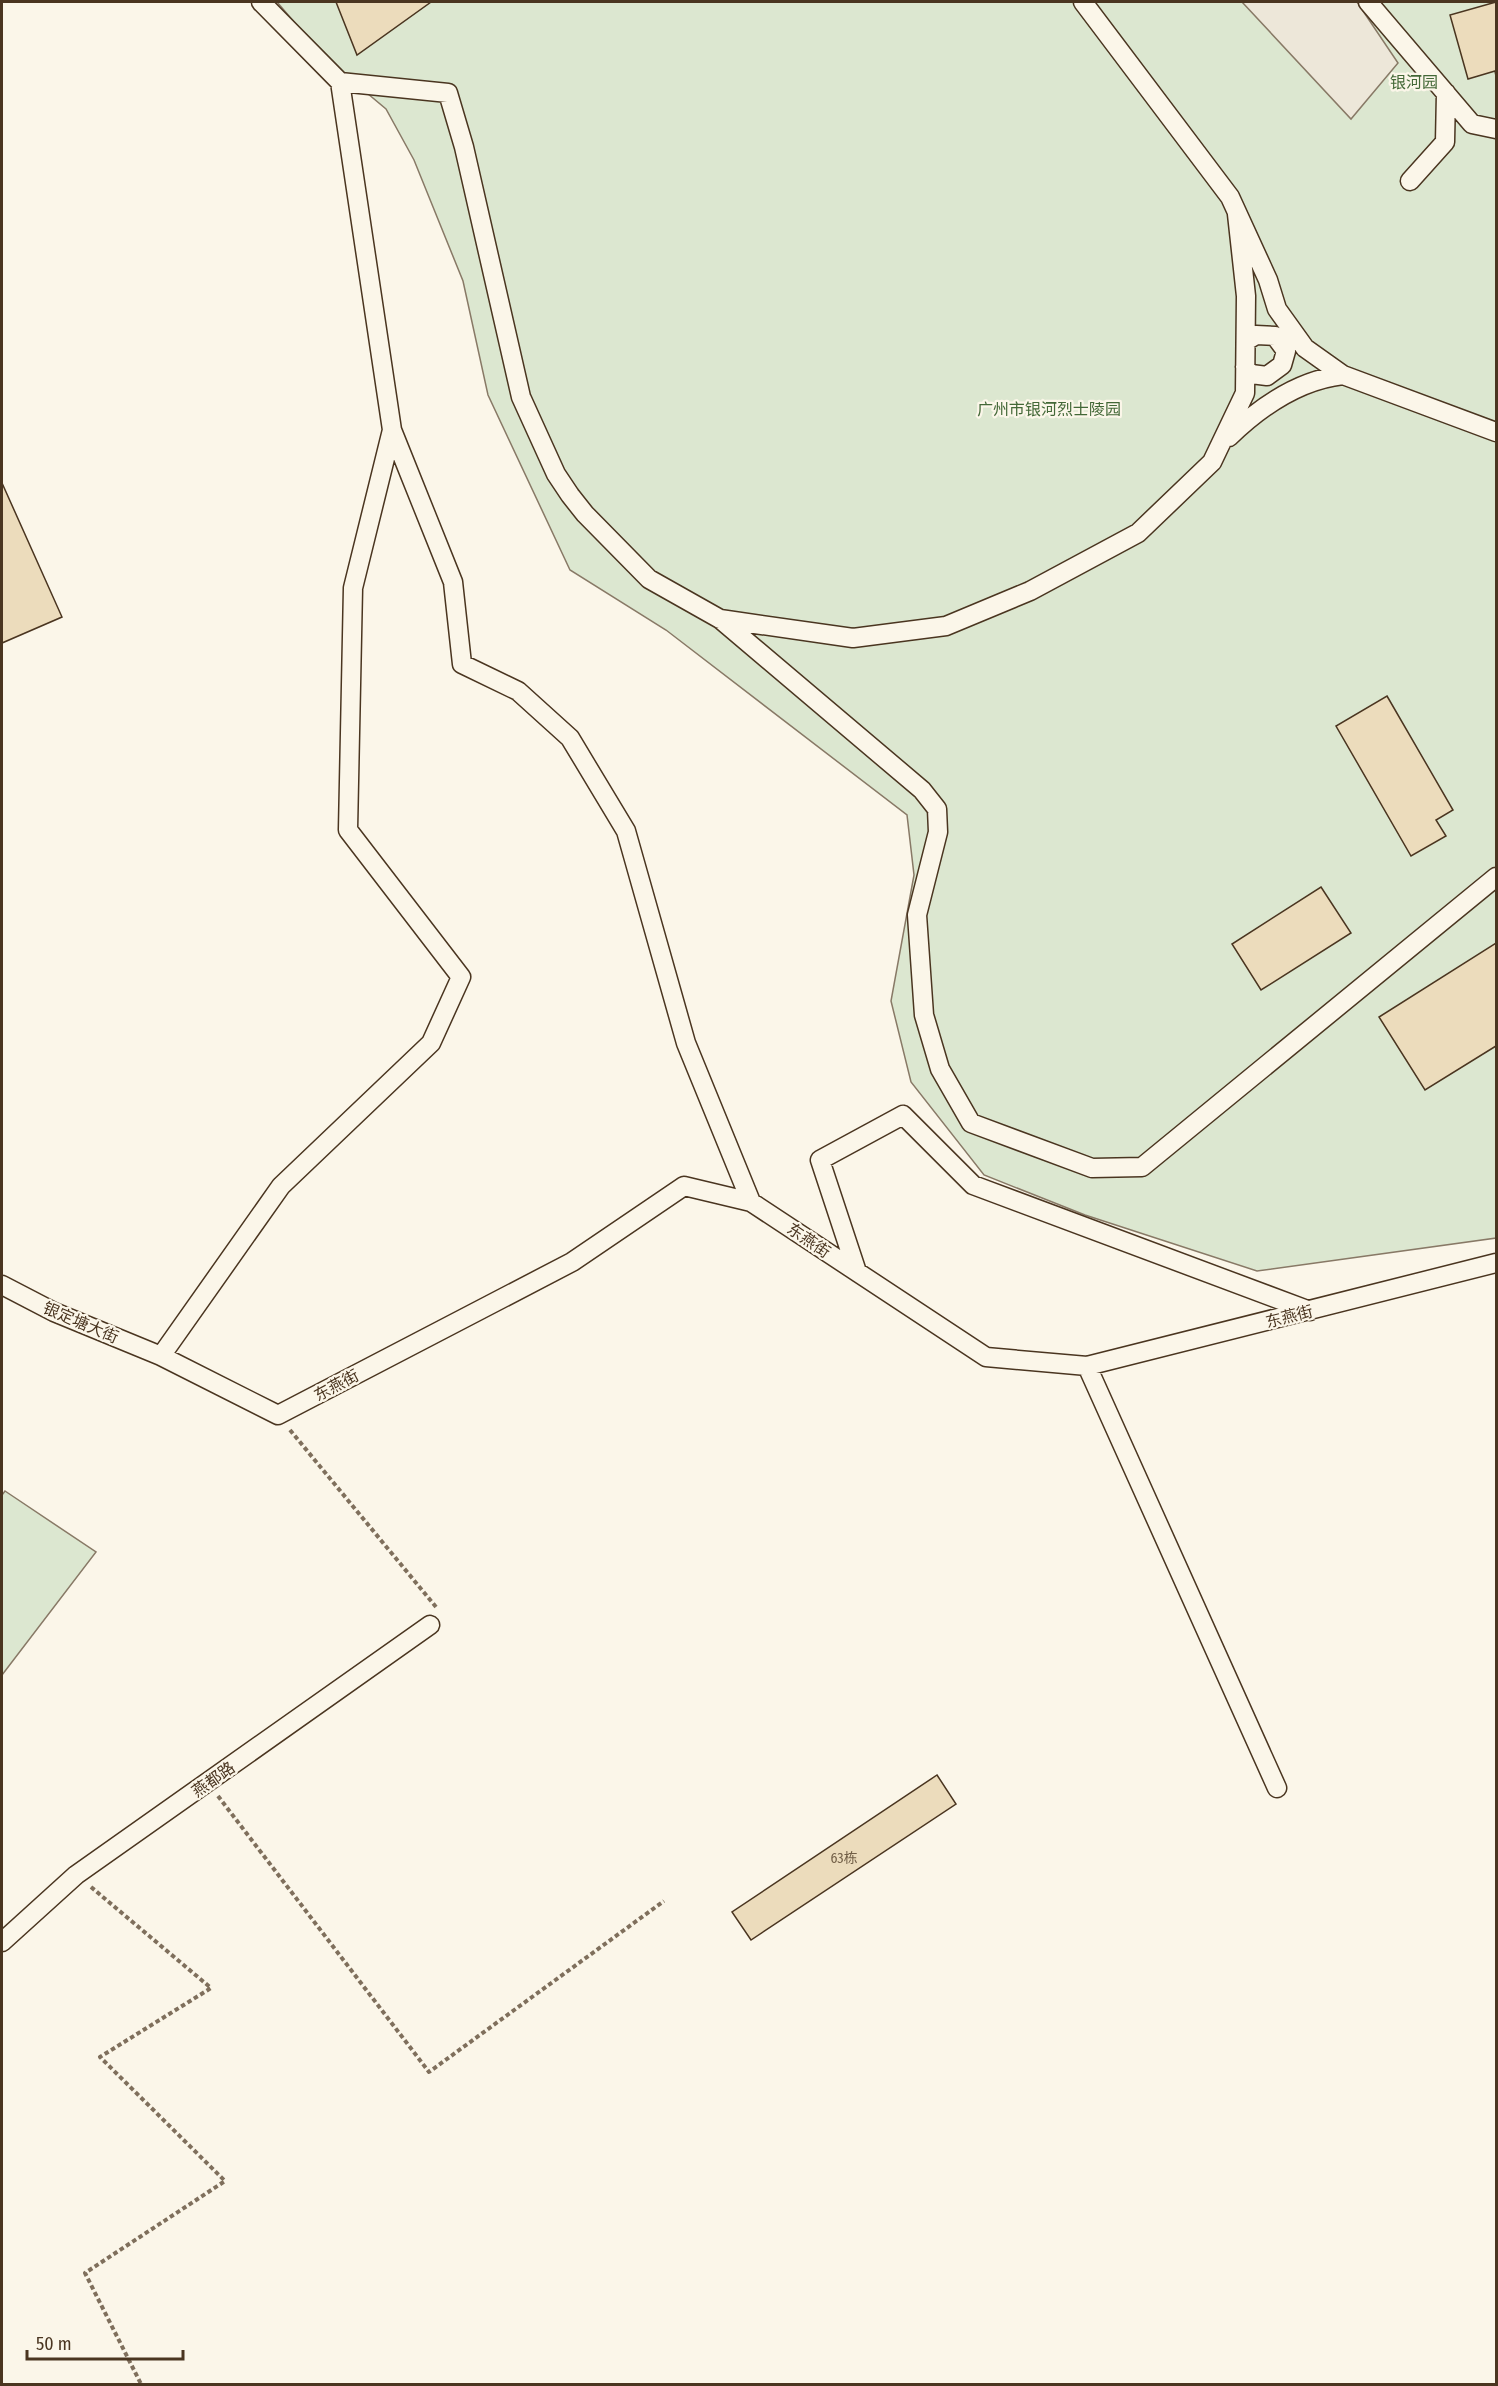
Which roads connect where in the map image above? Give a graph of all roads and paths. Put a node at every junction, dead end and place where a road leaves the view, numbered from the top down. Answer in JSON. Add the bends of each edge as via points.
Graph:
{"nodes":[{"id":1,"x":261,"y":2,"type":"edge"},
{"id":2,"x":1083,"y":2,"type":"edge"},
{"id":3,"x":1368,"y":2,"type":"edge"},
{"id":4,"x":340,"y":82,"type":"junction"},
{"id":5,"x":1446,"y":93,"type":"junction"},
{"id":6,"x":1497,"y":129,"type":"edge"},
{"id":7,"x":1410,"y":181,"type":"dead end"},
{"id":8,"x":1238,"y":214,"type":"junction"},
{"id":9,"x":1284,"y":318,"type":"junction"},
{"id":10,"x":1275,"y":336,"type":"junction"},
{"id":11,"x":1246,"y":341,"type":"junction"},
{"id":12,"x":1305,"y":348,"type":"junction"},
{"id":13,"x":1285,"y":355,"type":"junction"},
{"id":14,"x":1245,"y":368,"type":"junction"},
{"id":15,"x":1343,"y":375,"type":"junction"},
{"id":16,"x":392,"y":430,"type":"junction"},
{"id":17,"x":1497,"y":432,"type":"edge"},
{"id":18,"x":1221,"y":445,"type":"junction"},
{"id":19,"x":720,"y":619,"type":"junction"},
{"id":20,"x":1497,"y":877,"type":"edge"},
{"id":21,"x":751,"y":1202,"type":"junction"},
{"id":22,"x":1497,"y":1263,"type":"edge"},
{"id":23,"x":857,"y":1272,"type":"junction"},
{"id":24,"x":2,"y":1285,"type":"edge"},
{"id":25,"x":1310,"y":1311,"type":"junction"},
{"id":26,"x":161,"y":1356,"type":"junction"},
{"id":27,"x":1087,"y":1366,"type":"junction"},
{"id":28,"x":278,"y":1415,"type":"junction"},
{"id":29,"x":434,"y":1617,"type":"joint"},
{"id":30,"x":208,"y":1782,"type":"junction"},
{"id":31,"x":1277,"y":1788,"type":"dead end"},
{"id":32,"x":76,"y":1875,"type":"junction"},
{"id":33,"x":664,"y":1901,"type":"dead end"},
{"id":34,"x":2,"y":1942,"type":"edge"},
{"id":35,"x":141,"y":2385,"type":"edge"}],
"edges":[{"from":1,"to":4,"type":"street"},
{"from":2,"to":8,"type":"street","via":[[1230,197]]},
{"from":3,"to":5,"type":"street"},
{"from":4,"to":16,"type":"street"},
{"from":4,"to":19,"type":"street","via":[[448,93],[521,397],[556,474],[585,514],[649,579]]},
{"from":5,"to":6,"type":"street","via":[[1472,124]]},
{"from":5,"to":7,"type":"street","via":[[1445,142]]},
{"from":8,"to":9,"type":"street"},
{"from":8,"to":11,"type":"street"},
{"from":9,"to":10,"type":"street"},
{"from":9,"to":12,"type":"street"},
{"from":10,"to":11,"type":"street","via":[[1256,335]]},
{"from":10,"to":13,"type":"street"},
{"from":11,"to":14,"type":"street"},
{"from":12,"to":13,"type":"street","via":[[1290,345]]},
{"from":12,"to":15,"type":"street"},
{"from":13,"to":14,"type":"street","via":[[1282,364],[1267,376],[1251,374]]},
{"from":14,"to":18,"type":"street","via":[[1245,393]]},
{"from":15,"to":17,"type":"street"},
{"from":15,"to":18,"type":"street","via":[[1324,377],[1273,401],[1252,414]]},
{"from":16,"to":21,"type":"street","via":[[453,582],[462,664],[518,692],[570,738],[626,831],[686,1043]]},
{"from":16,"to":26,"type":"street","via":[[353,588],[348,830],[461,978],[431,1043],[282,1186]]},
{"from":18,"to":19,"type":"street","via":[[1212,462],[1138,533],[1030,591],[946,626],[853,638]]},
{"from":19,"to":20,"type":"street","via":[[922,790],[937,809],[938,832],[917,915],[924,1015],[940,1069],[970,1123],[1092,1168],[1142,1167]]},
{"from":21,"to":23,"type":"street","name":"东燕街"},
{"from":21,"to":28,"type":"street","name":"东燕街","via":[[684,1186],[572,1262]]},
{"from":22,"to":25,"type":"street","name":"东燕街"},
{"from":23,"to":25,"type":"street","via":[[820,1160],[903,1115],[973,1185]]},
{"from":23,"to":27,"type":"street","name":"东燕街","via":[[986,1357]]},
{"from":24,"to":26,"type":"street","name":"银定塘大街","via":[[54,1312]]},
{"from":25,"to":27,"type":"street","name":"东燕街"},
{"from":26,"to":28,"type":"street"},
{"from":27,"to":31,"type":"street"},
{"from":28,"to":29,"type":"path"},
{"from":29,"to":30,"type":"street","name":"燕都路"},
{"from":30,"to":32,"type":"street","name":"燕都路"},
{"from":30,"to":33,"type":"path","via":[[429,2072]]},
{"from":32,"to":34,"type":"street","name":"燕都路"},
{"from":32,"to":35,"type":"path","via":[[211,1988],[100,2057],[225,2181],[85,2274]]}]}
